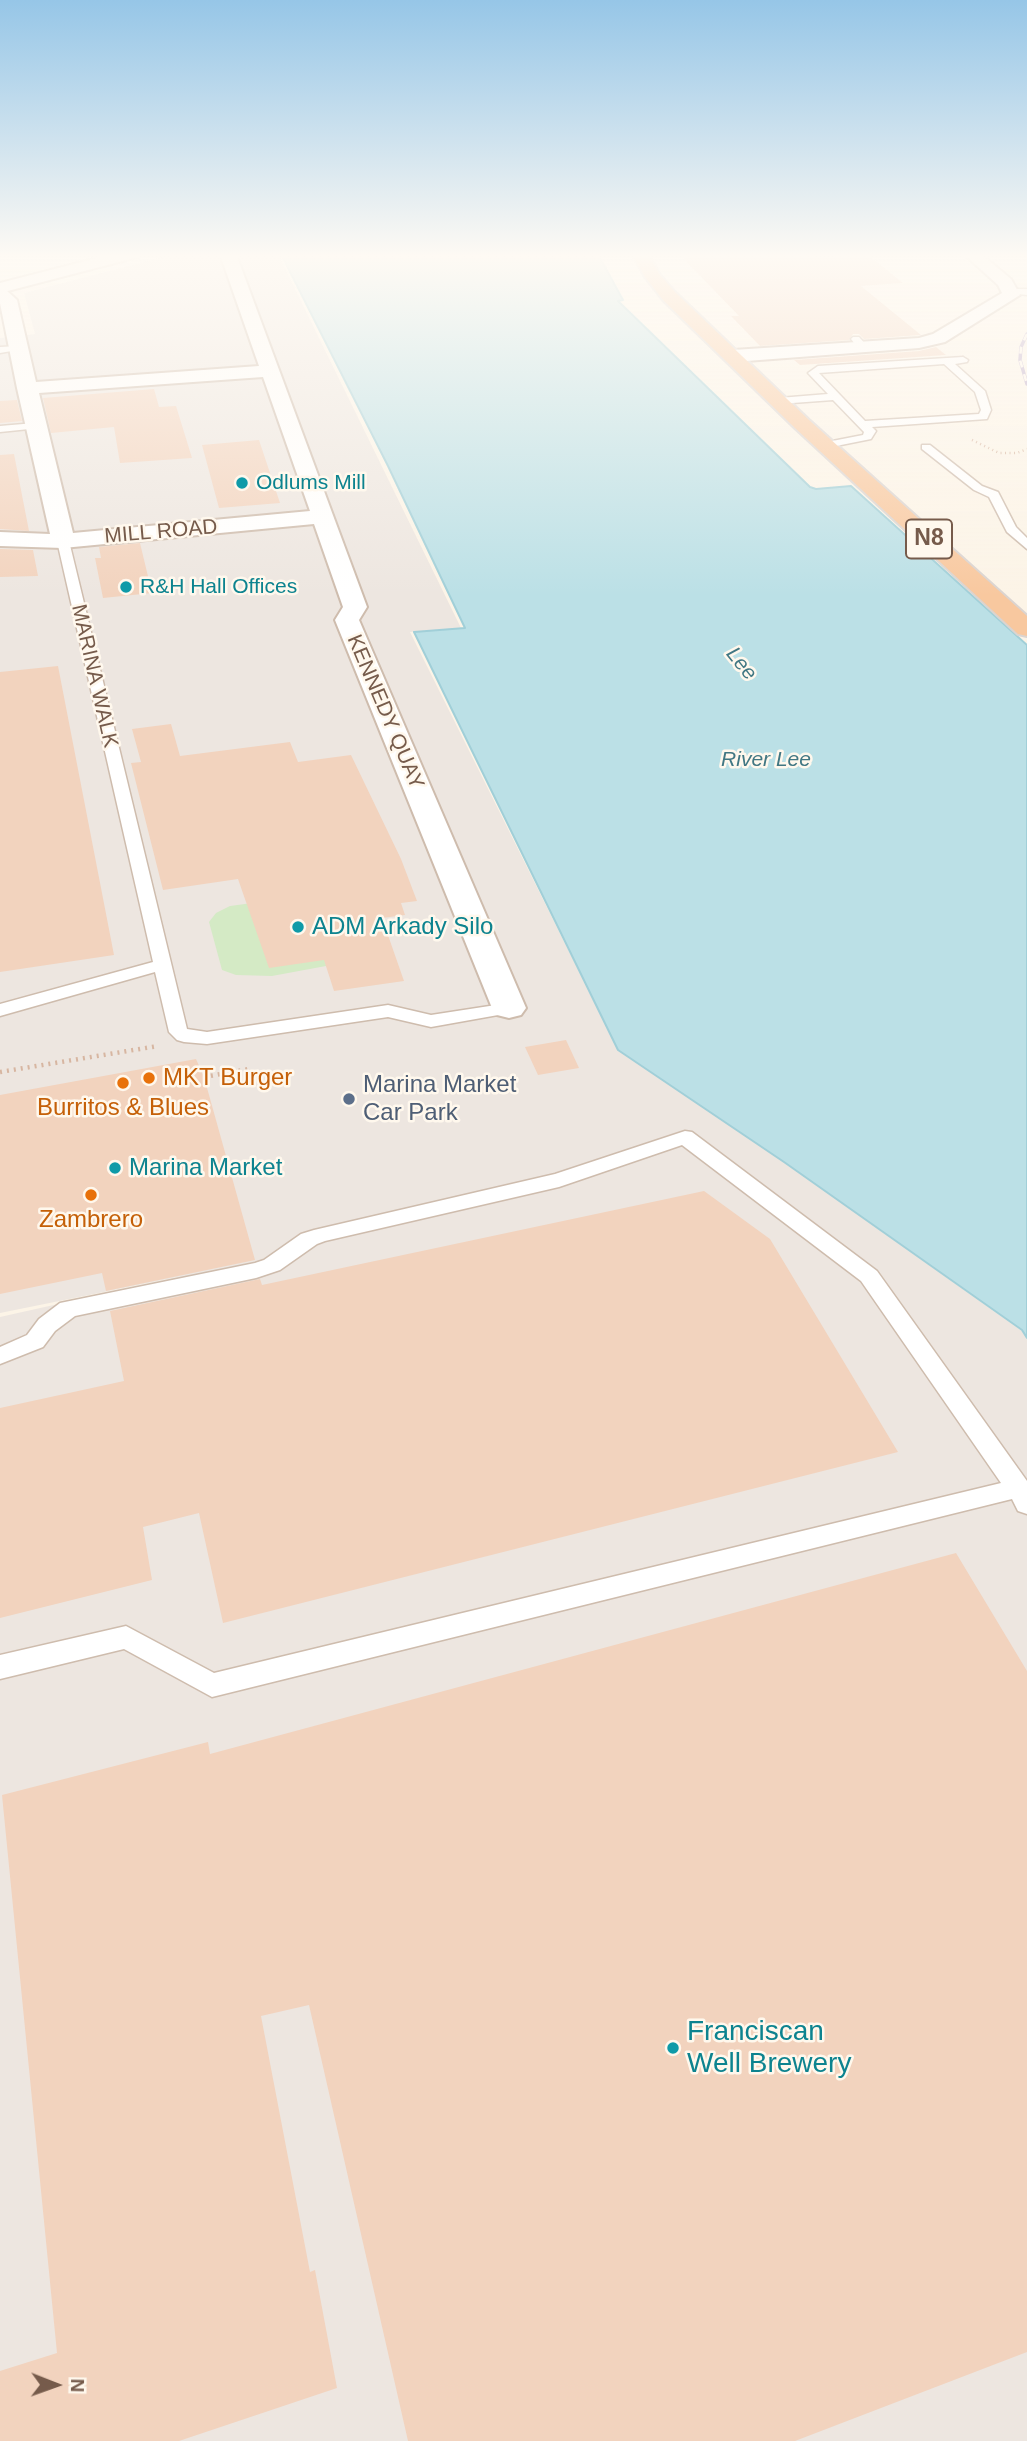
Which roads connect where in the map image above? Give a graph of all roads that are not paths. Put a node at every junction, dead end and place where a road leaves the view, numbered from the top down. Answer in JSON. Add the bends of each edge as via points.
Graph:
{"nodes":[{"id":1,"x":20,"y":368,"type":"edge"},
{"id":2,"x":269,"y":368,"type":"edge"},
{"id":3,"x":745,"y":368,"type":"edge"},
{"id":4,"x":854,"y":368,"type":"edge"},
{"id":5,"x":954,"y":368,"type":"edge"},
{"id":6,"x":270,"y":371,"type":"junction"},
{"id":7,"x":27,"y":388,"type":"junction"},
{"id":8,"x":835,"y":397,"type":"junction"},
{"id":9,"x":779,"y":401,"type":"junction"},
{"id":10,"x":862,"y":424,"type":"junction"},
{"id":11,"x":36,"y":426,"type":"junction"},
{"id":12,"x":0,"y":429,"type":"edge"},
{"id":13,"x":826,"y":445,"type":"junction"},
{"id":14,"x":926,"y":447,"type":"dead end"},
{"id":15,"x":322,"y":517,"type":"junction"},
{"id":16,"x":0,"y":539,"type":"edge"},
{"id":17,"x":63,"y":541,"type":"junction"},
{"id":18,"x":1027,"y":545,"type":"edge"},
{"id":19,"x":1027,"y":629,"type":"edge"},
{"id":20,"x":160,"y":965,"type":"junction"},
{"id":21,"x":509,"y":1008,"type":"joint"},
{"id":22,"x":0,"y":1010,"type":"edge"},
{"id":23,"x":0,"y":1356,"type":"edge"},
{"id":24,"x":1022,"y":1496,"type":"edge"},
{"id":25,"x":0,"y":1667,"type":"edge"}],
"edges":[{"from":1,"to":7,"type":"street","name":"MARINA WALK"},
{"from":2,"to":6,"type":"street","name":"KENNEDY QUAY"},
{"from":3,"to":9,"type":"highway","number":"N8"},
{"from":4,"to":8,"type":"lane","via":[[813,371]]},
{"from":5,"to":10,"type":"lane","via":[[979,391],[986,410],[983,416]]},
{"from":6,"to":7,"type":"street"},
{"from":6,"to":15,"type":"street","name":"KENNEDY QUAY"},
{"from":7,"to":11,"type":"street","name":"MARINA WALK"},
{"from":8,"to":9,"type":"lane"},
{"from":8,"to":10,"type":"lane"},
{"from":9,"to":13,"type":"highway","number":"N8"},
{"from":10,"to":13,"type":"lane","via":[[870,431],[867,437]]},
{"from":11,"to":12,"type":"lane"},
{"from":11,"to":17,"type":"street","name":"MARINA WALK"},
{"from":13,"to":19,"type":"highway","number":"N8"},
{"from":14,"to":18,"type":"lane","via":[[978,488],[994,495],[1011,529]]},
{"from":15,"to":17,"type":"street","name":"MILL ROAD"},
{"from":15,"to":21,"type":"street","name":"KENNEDY QUAY","via":[[355,607],[347,620]]},
{"from":16,"to":17,"type":"street","name":"MILL ROAD"},
{"from":17,"to":20,"type":"lane","name":"MARINA WALK"},
{"from":20,"to":21,"type":"lane","name":"MARINA WALK","via":[[178,1032],[184,1036],[207,1038],[388,1012],[431,1021]]},
{"from":20,"to":22,"type":"lane"},
{"from":23,"to":24,"type":"lane","via":[[35,1341],[68,1309],[257,1270],[321,1235],[559,1180],[685,1137],[869,1276]]},
{"from":24,"to":25,"type":"lane","via":[[212,1685],[126,1637]]}]}
